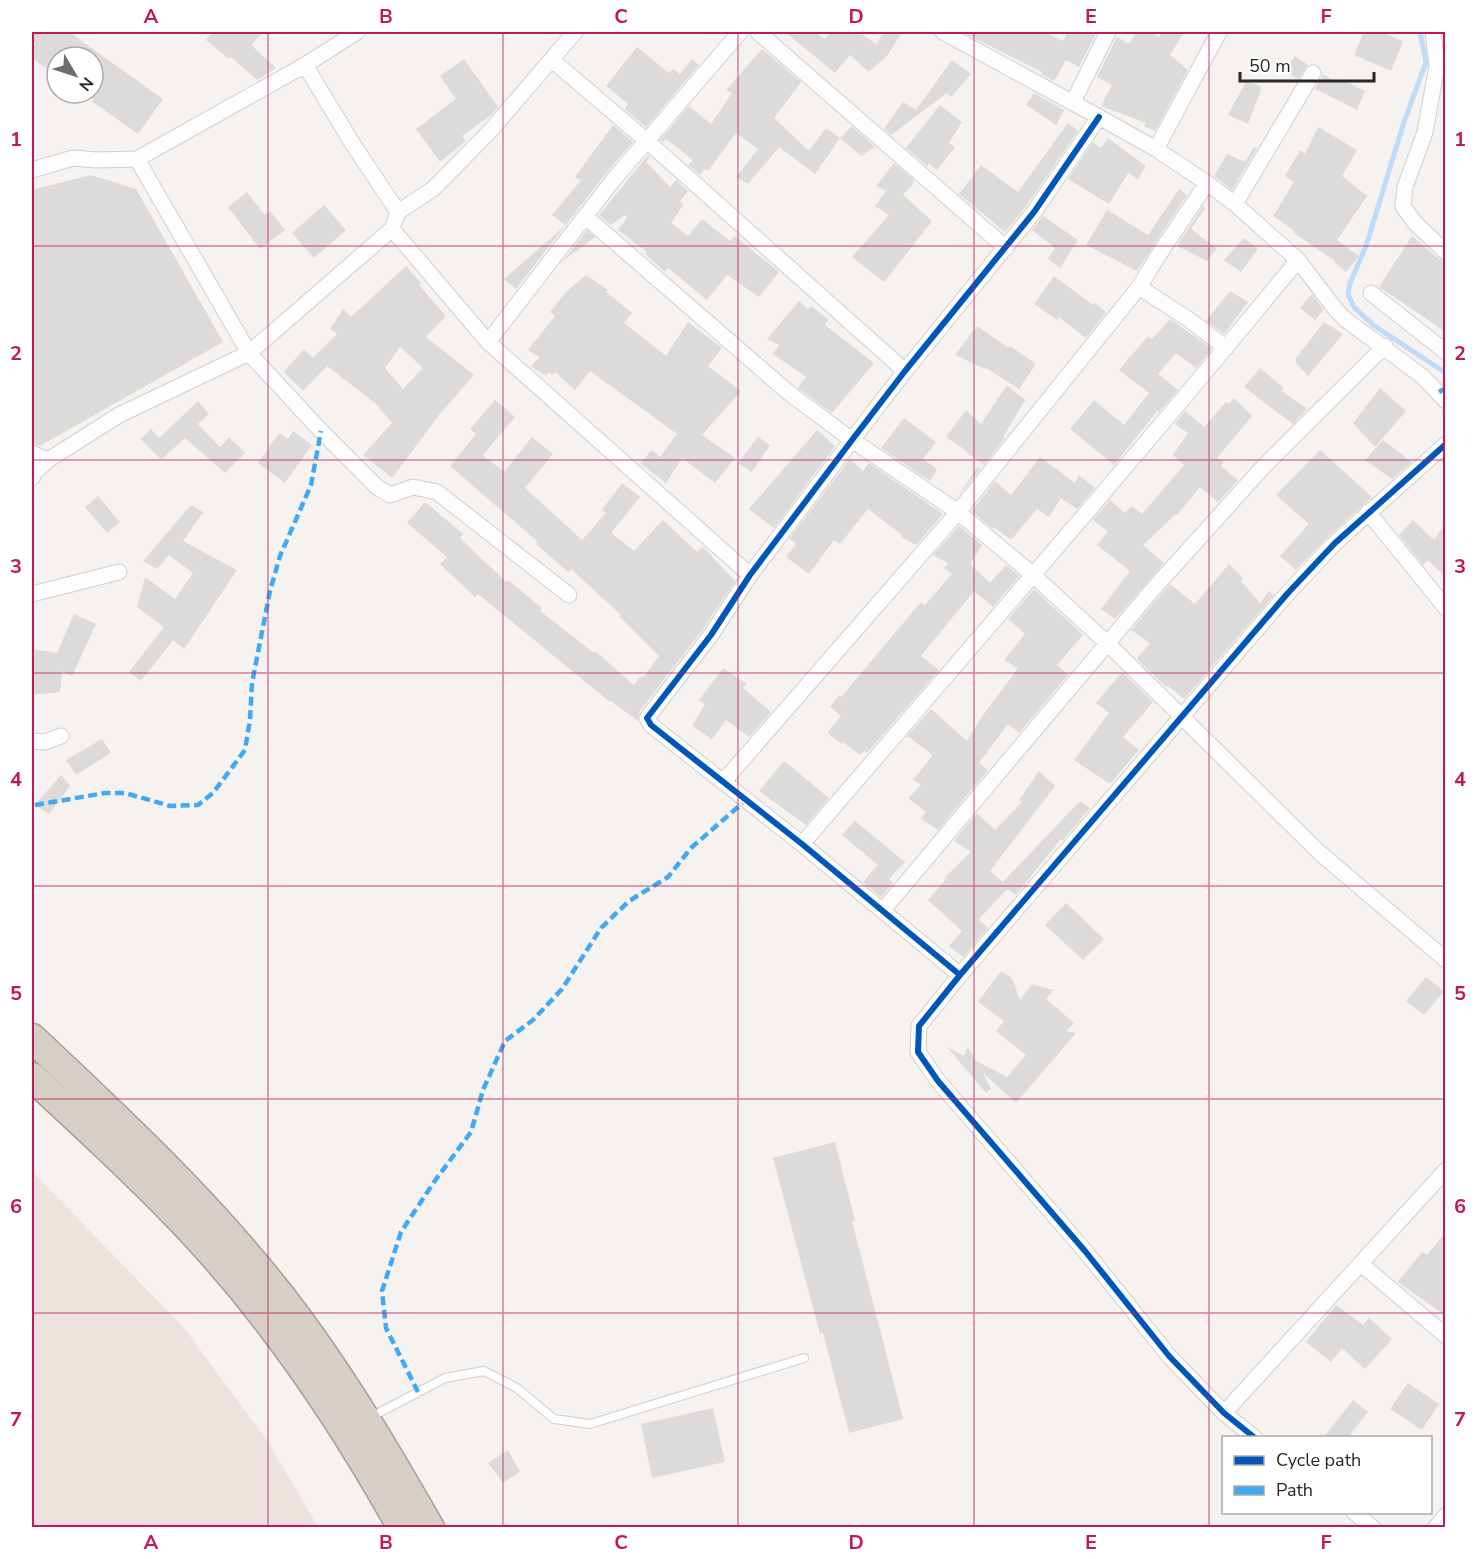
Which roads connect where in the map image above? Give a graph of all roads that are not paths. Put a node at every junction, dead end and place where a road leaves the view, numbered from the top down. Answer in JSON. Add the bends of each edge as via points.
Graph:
{"nodes":[{"id":1,"x":357,"y":32,"type":"edge"},
{"id":2,"x":575,"y":32,"type":"edge"},
{"id":3,"x":740,"y":32,"type":"edge"},
{"id":4,"x":758,"y":32,"type":"edge"},
{"id":5,"x":943,"y":32,"type":"edge"},
{"id":6,"x":1108,"y":32,"type":"edge"},
{"id":7,"x":1219,"y":32,"type":"edge"},
{"id":8,"x":1433,"y":32,"type":"edge"},
{"id":9,"x":552,"y":60,"type":"junction"},
{"id":10,"x":304,"y":65,"type":"junction"},
{"id":11,"x":1313,"y":73,"type":"dead end"},
{"id":12,"x":1073,"y":102,"type":"junction"},
{"id":13,"x":1099,"y":117,"type":"junction"},
{"id":14,"x":647,"y":141,"type":"junction"},
{"id":15,"x":1156,"y":149,"type":"junction"},
{"id":16,"x":137,"y":159,"type":"junction"},
{"id":17,"x":32,"y":170,"type":"edge"},
{"id":18,"x":1207,"y":183,"type":"junction"},
{"id":19,"x":1235,"y":204,"type":"junction"},
{"id":20,"x":398,"y":212,"type":"junction"},
{"id":21,"x":586,"y":217,"type":"junction"},
{"id":22,"x":392,"y":229,"type":"junction"},
{"id":23,"x":1006,"y":248,"type":"junction"},
{"id":24,"x":1446,"y":252,"type":"edge"},
{"id":25,"x":1298,"y":260,"type":"junction"},
{"id":26,"x":1140,"y":287,"type":"junction"},
{"id":27,"x":1371,"y":293,"type":"dead end"},
{"id":28,"x":488,"y":342,"type":"junction"},
{"id":29,"x":1385,"y":346,"type":"junction"},
{"id":30,"x":1226,"y":348,"type":"junction"},
{"id":31,"x":1446,"y":352,"type":"edge"},
{"id":32,"x":249,"y":353,"type":"junction"},
{"id":33,"x":905,"y":371,"type":"junction"},
{"id":34,"x":1446,"y":400,"type":"edge"},
{"id":35,"x":852,"y":441,"type":"junction"},
{"id":36,"x":1446,"y":444,"type":"edge"},
{"id":37,"x":32,"y":453,"type":"edge"},
{"id":38,"x":48,"y":460,"type":"junction"},
{"id":39,"x":32,"y":478,"type":"edge"},
{"id":40,"x":958,"y":512,"type":"junction"},
{"id":41,"x":1368,"y":512,"type":"junction"},
{"id":42,"x":119,"y":572,"type":"dead end"},
{"id":43,"x":750,"y":574,"type":"junction"},
{"id":44,"x":1032,"y":574,"type":"junction"},
{"id":45,"x":32,"y":594,"type":"edge"},
{"id":46,"x":569,"y":595,"type":"dead end"},
{"id":47,"x":1446,"y":608,"type":"edge"},
{"id":48,"x":1108,"y":644,"type":"junction"},
{"id":49,"x":1182,"y":717,"type":"junction"},
{"id":50,"x":61,"y":736,"type":"dead end"},
{"id":51,"x":32,"y":741,"type":"edge"},
{"id":52,"x":723,"y":782,"type":"junction"},
{"id":53,"x":802,"y":844,"type":"junction"},
{"id":54,"x":883,"y":910,"type":"junction"},
{"id":55,"x":1446,"y":960,"type":"edge"},
{"id":56,"x":960,"y":975,"type":"junction"},
{"id":57,"x":32,"y":1038,"type":"edge"},
{"id":58,"x":32,"y":1077,"type":"edge"},
{"id":59,"x":1446,"y":1170,"type":"edge"},
{"id":60,"x":1361,"y":1264,"type":"junction"},
{"id":61,"x":1446,"y":1336,"type":"edge"},
{"id":62,"x":804,"y":1358,"type":"dead end"},
{"id":63,"x":1224,"y":1413,"type":"junction"},
{"id":64,"x":367,"y":1420,"type":"junction"},
{"id":65,"x":1254,"y":1436,"type":"edge"},
{"id":66,"x":1356,"y":1514,"type":"edge"},
{"id":67,"x":1446,"y":1515,"type":"edge"},
{"id":68,"x":402,"y":1527,"type":"edge"},
{"id":69,"x":430,"y":1527,"type":"edge"},
{"id":70,"x":1373,"y":1527,"type":"edge"},
{"id":71,"x":1435,"y":1527,"type":"edge"}],
"edges":[{"from":1,"to":10,"type":"street"},
{"from":2,"to":9,"type":"street"},
{"from":3,"to":14,"type":"street"},
{"from":4,"to":23,"type":"street"},
{"from":5,"to":12,"type":"street"},
{"from":6,"to":12,"type":"street"},
{"from":7,"to":15,"type":"street"},
{"from":8,"to":24,"type":"street","via":[[1437,66],[1425,132],[1405,187],[1403,206]]},
{"from":9,"to":14,"type":"street"},
{"from":9,"to":20,"type":"street","via":[[433,189]]},
{"from":10,"to":16,"type":"street"},
{"from":10,"to":20,"type":"street"},
{"from":11,"to":19,"type":"street"},
{"from":12,"to":13,"type":"street"},
{"from":13,"to":15,"type":"street"},
{"from":13,"to":23,"type":"street"},
{"from":14,"to":21,"type":"street"},
{"from":14,"to":33,"type":"street"},
{"from":15,"to":18,"type":"street"},
{"from":16,"to":17,"type":"street","via":[[73,158]]},
{"from":16,"to":32,"type":"street"},
{"from":18,"to":19,"type":"street"},
{"from":18,"to":26,"type":"street"},
{"from":19,"to":25,"type":"street"},
{"from":20,"to":22,"type":"street"},
{"from":21,"to":28,"type":"street"},
{"from":21,"to":35,"type":"street","via":[[789,393]]},
{"from":22,"to":28,"type":"street"},
{"from":22,"to":32,"type":"street"},
{"from":23,"to":33,"type":"street"},
{"from":25,"to":29,"type":"street","via":[[1336,310]]},
{"from":25,"to":30,"type":"street"},
{"from":26,"to":30,"type":"street"},
{"from":26,"to":40,"type":"street"},
{"from":27,"to":31,"type":"street"},
{"from":28,"to":43,"type":"street"},
{"from":29,"to":34,"type":"street"},
{"from":29,"to":48,"type":"street","via":[[1266,465]]},
{"from":30,"to":44,"type":"street"},
{"from":32,"to":38,"type":"street","via":[[119,415]]},
{"from":32,"to":46,"type":"street","via":[[377,487],[390,495],[413,487],[437,492]]},
{"from":33,"to":35,"type":"street"},
{"from":35,"to":40,"type":"street"},
{"from":35,"to":43,"type":"street"},
{"from":36,"to":41,"type":"street"},
{"from":37,"to":38,"type":"street"},
{"from":38,"to":39,"type":"street"},
{"from":40,"to":44,"type":"street"},
{"from":40,"to":52,"type":"street"},
{"from":41,"to":47,"type":"street"},
{"from":41,"to":49,"type":"street","via":[[1287,594]]},
{"from":42,"to":45,"type":"street"},
{"from":43,"to":52,"type":"street","via":[[711,635],[647,718]]},
{"from":44,"to":48,"type":"street"},
{"from":44,"to":53,"type":"street"},
{"from":48,"to":49,"type":"street"},
{"from":48,"to":54,"type":"street"},
{"from":49,"to":55,"type":"street","via":[[1320,853]]},
{"from":49,"to":56,"type":"street"},
{"from":50,"to":51,"type":"street","via":[[45,742]]},
{"from":52,"to":53,"type":"street"},
{"from":53,"to":54,"type":"street"},
{"from":54,"to":56,"type":"street"},
{"from":56,"to":63,"type":"street","via":[[919,1026],[918,1052],[938,1081],[1085,1251],[1169,1356]]},
{"from":57,"to":64,"type":"highway","via":[[127,1127],[271,1284]]},
{"from":58,"to":68,"type":"highway","via":[[184,1223],[251,1301],[312,1380]]},
{"from":59,"to":60,"type":"street"},
{"from":60,"to":61,"type":"street"},
{"from":60,"to":63,"type":"street"},
{"from":62,"to":64,"type":"lane","via":[[590,1424],[554,1419],[517,1388],[484,1371],[445,1378]]},
{"from":63,"to":65,"type":"street"},
{"from":64,"to":69,"type":"highway"},
{"from":66,"to":70,"type":"street"},
{"from":67,"to":71,"type":"street"}]}
